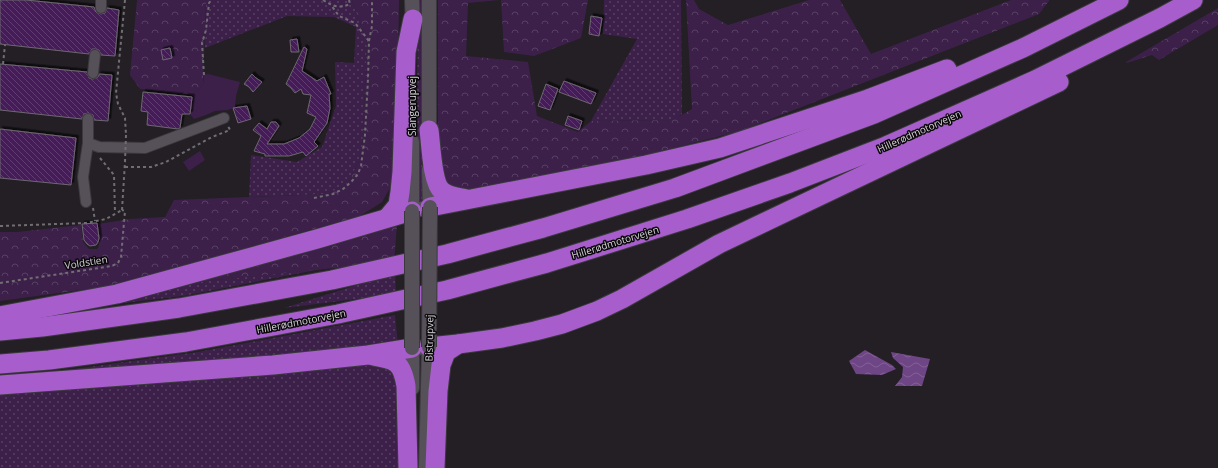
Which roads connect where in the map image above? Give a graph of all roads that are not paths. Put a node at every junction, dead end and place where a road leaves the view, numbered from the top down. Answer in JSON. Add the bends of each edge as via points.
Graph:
{"nodes":[{"id":1,"x":412,"y":0,"type":"edge"},
{"id":2,"x":429,"y":0,"type":"edge"},
{"id":3,"x":1119,"y":0,"type":"edge"},
{"id":4,"x":1193,"y":0,"type":"edge"},
{"id":5,"x":1160,"y":18,"type":"junction"},
{"id":6,"x":413,"y":19,"type":"junction"},
{"id":7,"x":1023,"y":48,"type":"junction"},
{"id":8,"x":95,"y":54,"type":"dead end"},
{"id":9,"x":93,"y":73,"type":"dead end"},
{"id":10,"x":224,"y":118,"type":"road end"},
{"id":11,"x":88,"y":120,"type":"dead end"},
{"id":12,"x":429,"y":130,"type":"junction"},
{"id":13,"x":88,"y":143,"type":"junction"},
{"id":14,"x":470,"y":200,"type":"junction"},
{"id":15,"x":90,"y":204,"type":"road end"},
{"id":16,"x":421,"y":209,"type":"junction"},
{"id":17,"x":388,"y":218,"type":"junction"},
{"id":18,"x":0,"y":316,"type":"edge"},
{"id":19,"x":0,"y":331,"type":"edge"},
{"id":20,"x":458,"y":344,"type":"junction"},
{"id":21,"x":420,"y":347,"type":"junction"},
{"id":22,"x":368,"y":355,"type":"junction"},
{"id":23,"x":0,"y":364,"type":"edge"},
{"id":24,"x":0,"y":385,"type":"edge"},
{"id":25,"x":408,"y":468,"type":"edge"},
{"id":26,"x":412,"y":468,"type":"edge"},
{"id":27,"x":426,"y":468,"type":"edge"},
{"id":28,"x":435,"y":468,"type":"edge"}],
"edges":[{"from":1,"to":6,"type":"main road","name":"Slangerupvej"},
{"from":2,"to":12,"type":"main road","name":"Slangerupvej"},
{"from":3,"to":7,"type":"highway"},
{"from":4,"to":5,"type":"highway","name":"Hillerødmotorvejen"},
{"from":5,"to":20,"type":"highway","via":[[1134,43],[1058,83],[719,244],[597,311],[535,331]]},
{"from":5,"to":23,"type":"highway","name":"Hillerødmotorvejen","via":[[1035,80],[886,146],[790,184],[547,263],[447,290],[338,314],[186,342]]},
{"from":6,"to":16,"type":"main road","name":"Slangerupvej"},
{"from":6,"to":17,"type":"highway","via":[[406,52],[400,192],[398,205]]},
{"from":7,"to":14,"type":"highway","via":[[974,58],[868,99],[720,148]]},
{"from":7,"to":19,"type":"highway","via":[[874,114],[675,188],[543,228],[447,254],[332,280],[179,308]]},
{"from":8,"to":9,"type":"street"},
{"from":10,"to":13,"type":"street","via":[[145,148],[99,148]]},
{"from":11,"to":13,"type":"street"},
{"from":12,"to":14,"type":"highway","via":[[437,186],[449,195]]},
{"from":12,"to":16,"type":"main road","name":"Slangerupvej"},
{"from":13,"to":15,"type":"street","via":[[83,177]]},
{"from":14,"to":16,"type":"highway"},
{"from":16,"to":17,"type":"highway"},
{"from":16,"to":21,"type":"main road","name":"Bistrupvej","bridge":true},
{"from":17,"to":18,"type":"highway","via":[[117,294]]},
{"from":20,"to":21,"type":"highway"},
{"from":20,"to":28,"type":"highway","via":[[446,352],[441,365]]},
{"from":21,"to":22,"type":"highway"},
{"from":21,"to":26,"type":"main road","name":"Bistrupvej"},
{"from":21,"to":27,"type":"main road","name":"Bistrupvej"},
{"from":22,"to":24,"type":"highway","via":[[273,365]]},
{"from":22,"to":25,"type":"highway","via":[[392,360],[400,365],[404,374]]}]}
